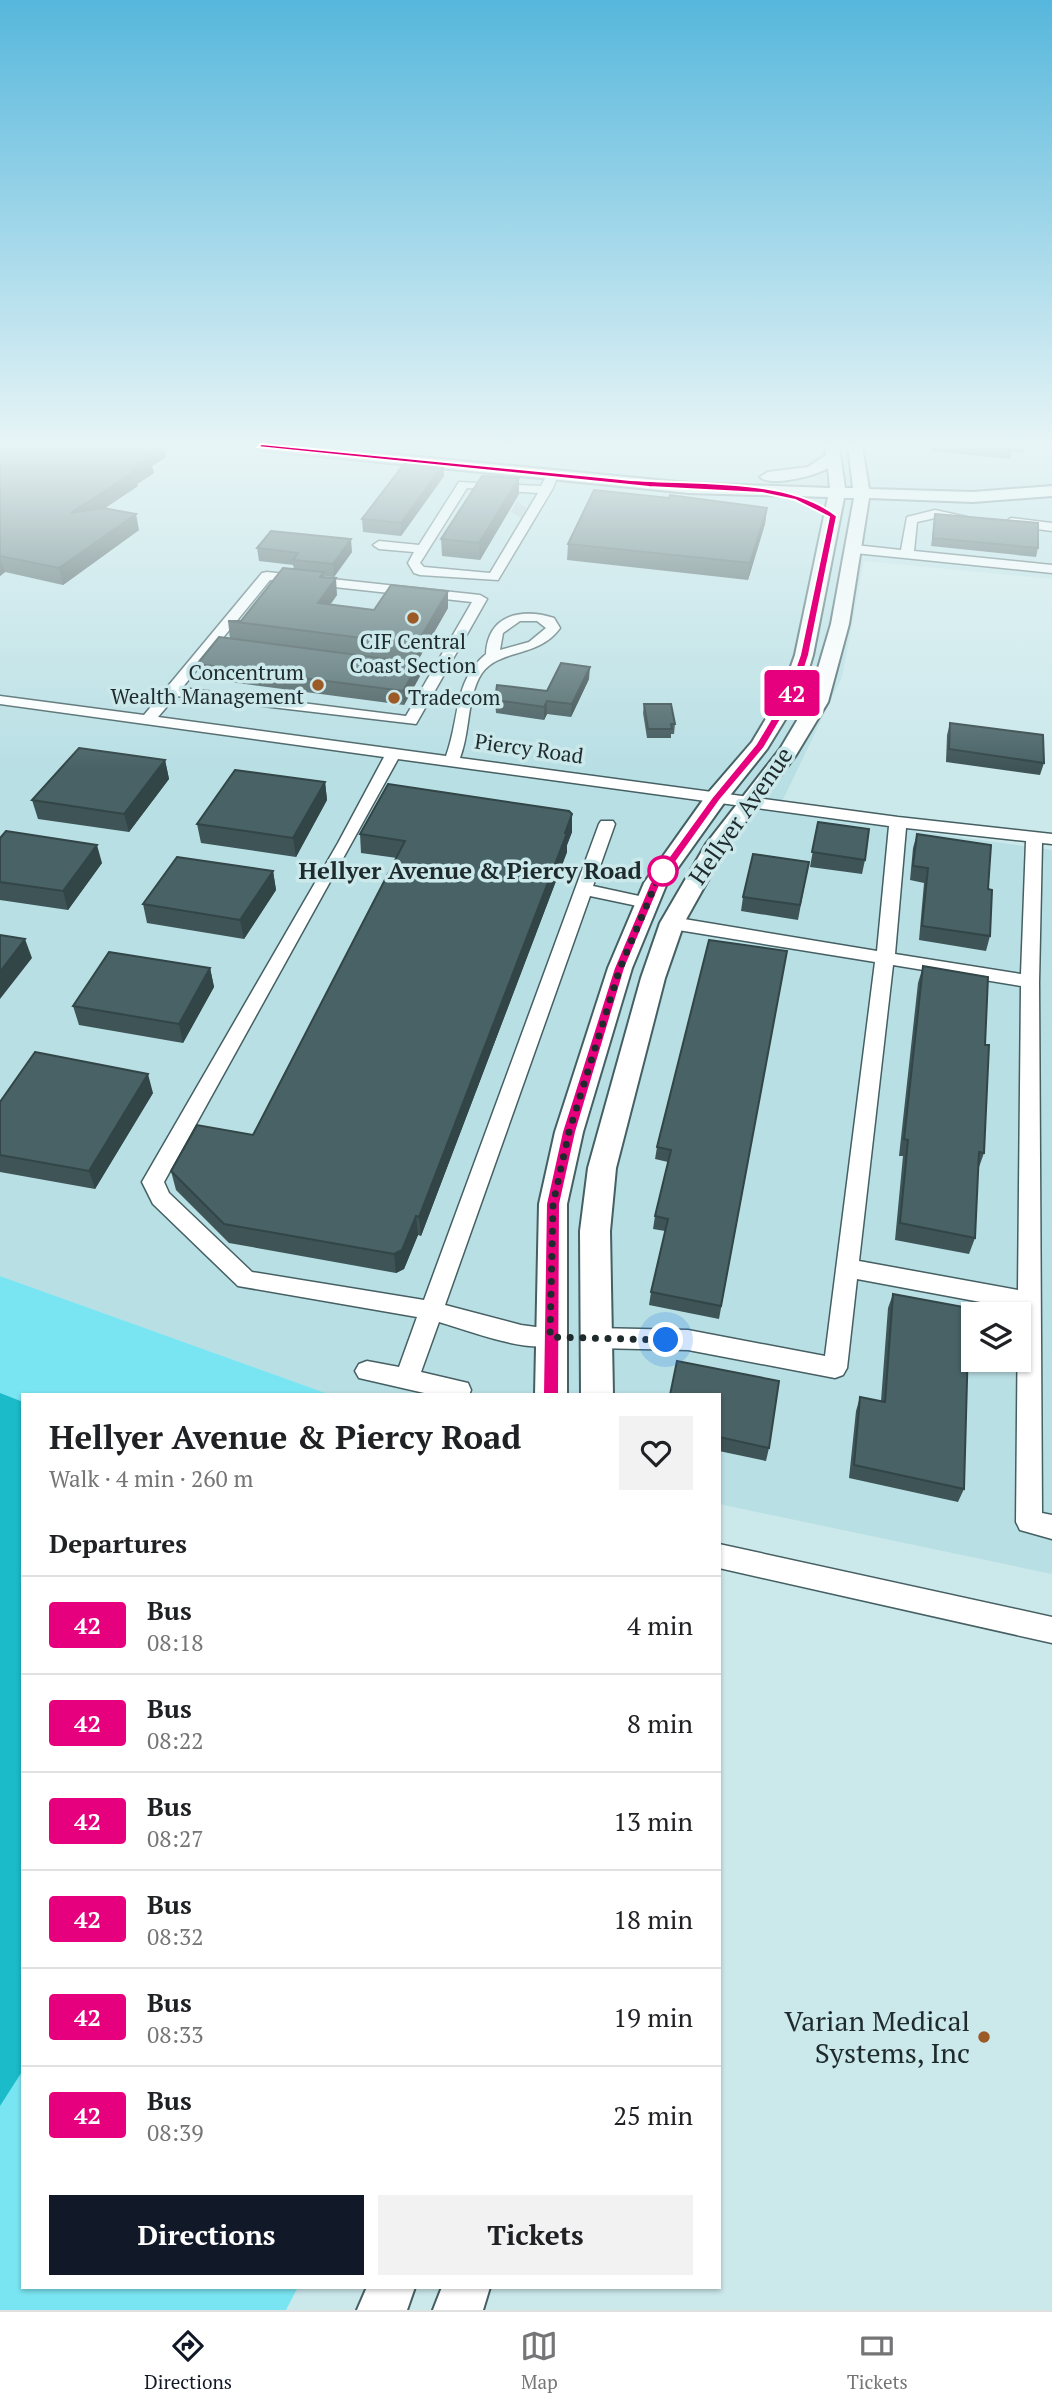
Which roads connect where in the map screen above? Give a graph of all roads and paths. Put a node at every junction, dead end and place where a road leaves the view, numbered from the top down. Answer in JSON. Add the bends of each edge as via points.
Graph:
{"nodes":[{"id":1,"x":419,"y":554,"type":"edge"},
{"id":2,"x":503,"y":554,"type":"edge"},
{"id":3,"x":826,"y":554,"type":"edge"},
{"id":4,"x":854,"y":554,"type":"edge"},
{"id":5,"x":907,"y":554,"type":"edge"},
{"id":6,"x":1052,"y":569,"type":"edge"},
{"id":7,"x":493,"y":655,"type":"dead end"},
{"id":8,"x":417,"y":670,"type":"edge"},
{"id":9,"x":439,"y":672,"type":"junction"},
{"id":10,"x":174,"y":691,"type":"junction"},
{"id":11,"x":0,"y":700,"type":"edge"},
{"id":12,"x":147,"y":720,"type":"junction"},
{"id":13,"x":349,"y":730,"type":"junction"},
{"id":14,"x":393,"y":754,"type":"junction"},
{"id":15,"x":451,"y":762,"type":"junction"},
{"id":16,"x":716,"y":798,"type":"junction"},
{"id":17,"x":750,"y":802,"type":"junction"},
{"id":18,"x":898,"y":822,"type":"junction"},
{"id":19,"x":607,"y":824,"type":"dead end"},
{"id":20,"x":1043,"y":838,"type":"edge"},
{"id":21,"x":1042,"y":880,"type":"edge"},
{"id":22,"x":584,"y":889,"type":"junction"},
{"id":23,"x":647,"y":903,"type":"junction"},
{"id":24,"x":672,"y":923,"type":"junction"},
{"id":25,"x":885,"y":958,"type":"junction"},
{"id":26,"x":1030,"y":982,"type":"junction"},
{"id":27,"x":847,"y":1268,"type":"junction"},
{"id":28,"x":1031,"y":1302,"type":"joint"},
{"id":29,"x":429,"y":1310,"type":"junction"},
{"id":30,"x":550,"y":1337,"type":"junction"},
{"id":31,"x":594,"y":1338,"type":"junction"},
{"id":32,"x":367,"y":1371,"type":"dead end"},
{"id":33,"x":1030,"y":1372,"type":"edge"},
{"id":34,"x":406,"y":1380,"type":"junction"},
{"id":35,"x":458,"y":1390,"type":"dead end"},
{"id":36,"x":551,"y":1393,"type":"edge"},
{"id":37,"x":597,"y":1393,"type":"edge"},
{"id":38,"x":1052,"y":1527,"type":"edge"},
{"id":39,"x":721,"y":1556,"type":"edge"},
{"id":40,"x":1052,"y":1630,"type":"edge"},
{"id":41,"x":390,"y":2289,"type":"edge"},
{"id":42,"x":465,"y":2289,"type":"edge"},
{"id":43,"x":382,"y":2310,"type":"edge"},
{"id":44,"x":458,"y":2310,"type":"edge"}],
"edges":[{"from":1,"to":2,"type":"street","via":[[414,563],[419,570],[493,577]]},
{"from":3,"to":16,"type":"main road","name":"Hellyer Avenue","via":[[792,692],[760,746]]},
{"from":4,"to":17,"type":"main road","name":"Hellyer Avenue","via":[[818,702],[789,751]]},
{"from":5,"to":6,"type":"street"},
{"from":7,"to":15,"type":"street","via":[[469,683]]},
{"from":8,"to":9,"type":"street"},
{"from":9,"to":10,"type":"street","via":[[480,599],[267,576],[219,644]]},
{"from":9,"to":13,"type":"street","via":[[411,721]]},
{"from":10,"to":12,"type":"street"},
{"from":10,"to":13,"type":"street"},
{"from":11,"to":12,"type":"street","name":"Piercy Road"},
{"from":12,"to":13,"type":"street","name":"Piercy Road"},
{"from":13,"to":14,"type":"street","name":"Piercy Road"},
{"from":14,"to":15,"type":"street","name":"Piercy Road"},
{"from":14,"to":29,"type":"street","via":[[153,1182],[161,1198],[246,1280]]},
{"from":15,"to":16,"type":"street","name":"Piercy Road"},
{"from":16,"to":17,"type":"street","name":"Piercy Road"},
{"from":16,"to":23,"type":"main road","name":"Hellyer Avenue","via":[[666,866]]},
{"from":17,"to":18,"type":"street","name":"Piercy Road"},
{"from":17,"to":24,"type":"main road","name":"Hellyer Avenue","via":[[717,844]]},
{"from":18,"to":20,"type":"street","name":"Piercy Road"},
{"from":18,"to":25,"type":"street"},
{"from":19,"to":22,"type":"street"},
{"from":20,"to":21,"type":"street"},
{"from":21,"to":26,"type":"street"},
{"from":22,"to":23,"type":"street"},
{"from":22,"to":29,"type":"street"},
{"from":23,"to":30,"type":"main road","name":"Hellyer Avenue","via":[[620,968],[569,1132],[553,1204]]},
{"from":24,"to":25,"type":"street"},
{"from":24,"to":31,"type":"main road","name":"Hellyer Avenue","via":[[602,1168],[595,1231]]},
{"from":25,"to":26,"type":"street"},
{"from":25,"to":27,"type":"street"},
{"from":26,"to":28,"type":"street"},
{"from":27,"to":28,"type":"street"},
{"from":27,"to":31,"type":"street","via":[[835,1368],[688,1340]]},
{"from":29,"to":30,"type":"street","via":[[521,1335]]},
{"from":29,"to":34,"type":"street"},
{"from":30,"to":31,"type":"main road"},
{"from":30,"to":36,"type":"main road","name":"Hellyer Avenue"},
{"from":31,"to":37,"type":"main road","name":"Hellyer Avenue"},
{"from":32,"to":34,"type":"street"},
{"from":33,"to":38,"type":"street","via":[[1029,1522]]},
{"from":34,"to":35,"type":"street"},
{"from":39,"to":40,"type":"street"},
{"from":41,"to":43,"type":"main road"},
{"from":42,"to":44,"type":"main road"}]}
